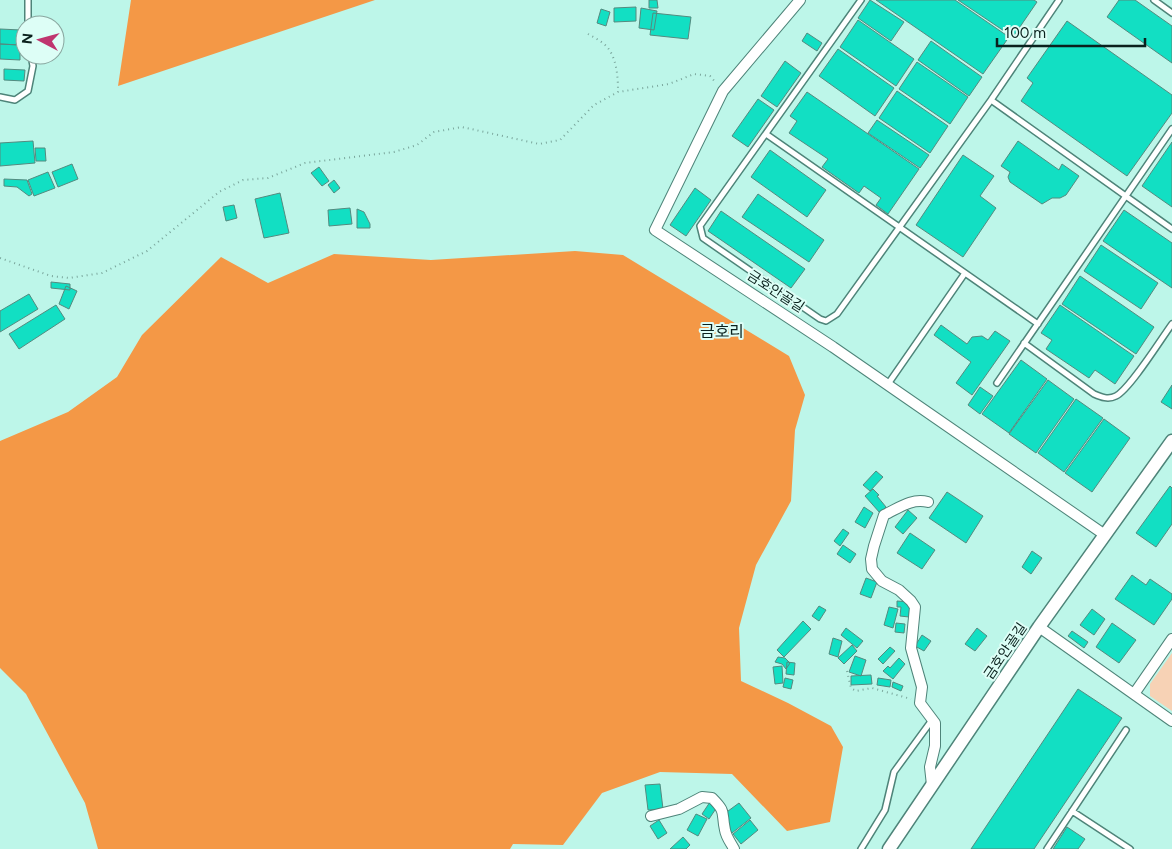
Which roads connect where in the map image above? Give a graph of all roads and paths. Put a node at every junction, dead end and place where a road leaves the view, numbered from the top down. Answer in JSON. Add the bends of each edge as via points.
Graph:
{"nodes":[{"id":1,"x":28,"y":0,"type":"edge"},
{"id":2,"x":800,"y":0,"type":"edge"},
{"id":3,"x":861,"y":0,"type":"edge"},
{"id":4,"x":1059,"y":0,"type":"edge"},
{"id":5,"x":1154,"y":0,"type":"edge"},
{"id":6,"x":1172,"y":13,"type":"edge"},
{"id":7,"x":28,"y":15,"type":"edge"},
{"id":8,"x":588,"y":34,"type":"dead end"},
{"id":9,"x":33,"y":65,"type":"edge"},
{"id":10,"x":723,"y":91,"type":"junction"},
{"id":11,"x":618,"y":92,"type":"junction"},
{"id":12,"x":0,"y":97,"type":"edge"},
{"id":13,"x":991,"y":100,"type":"junction"},
{"id":14,"x":1172,"y":129,"type":"edge"},
{"id":15,"x":766,"y":134,"type":"junction"},
{"id":16,"x":1126,"y":196,"type":"junction"},
{"id":17,"x":899,"y":227,"type":"junction"},
{"id":18,"x":1172,"y":229,"type":"edge"},
{"id":19,"x":0,"y":258,"type":"edge"},
{"id":20,"x":965,"y":272,"type":"junction"},
{"id":21,"x":1038,"y":324,"type":"junction"},
{"id":22,"x":1172,"y":324,"type":"edge"},
{"id":23,"x":1024,"y":344,"type":"junction"},
{"id":24,"x":997,"y":383,"type":"dead end"},
{"id":25,"x":888,"y":385,"type":"junction"},
{"id":26,"x":1172,"y":440,"type":"edge"},
{"id":27,"x":928,"y":502,"type":"dead end"},
{"id":28,"x":1105,"y":535,"type":"junction"},
{"id":29,"x":1039,"y":628,"type":"junction"},
{"id":30,"x":1172,"y":639,"type":"edge"},
{"id":31,"x":847,"y":671,"type":"dead end"},
{"id":32,"x":1134,"y":694,"type":"junction"},
{"id":33,"x":920,"y":703,"type":"junction"},
{"id":34,"x":933,"y":720,"type":"junction"},
{"id":35,"x":1172,"y":721,"type":"edge"},
{"id":36,"x":1126,"y":730,"type":"dead end"},
{"id":37,"x":932,"y":785,"type":"junction"},
{"id":38,"x":1072,"y":811,"type":"junction"},
{"id":39,"x":650,"y":816,"type":"dead end"},
{"id":40,"x":894,"y":847,"type":"edge"},
{"id":41,"x":734,"y":849,"type":"edge"},
{"id":42,"x":861,"y":849,"type":"edge"},
{"id":43,"x":1047,"y":849,"type":"edge"},
{"id":44,"x":1130,"y":849,"type":"edge"}],
"edges":[{"from":1,"to":7,"type":"lane"},
{"from":2,"to":10,"type":"street","name":"금호안골길"},
{"from":3,"to":15,"type":"lane"},
{"from":4,"to":13,"type":"lane"},
{"from":5,"to":6,"type":"lane"},
{"from":8,"to":11,"type":"path","via":[[608,49],[614,61]]},
{"from":9,"to":12,"type":"lane","via":[[28,91],[15,100]]},
{"from":10,"to":11,"type":"path","via":[[710,76],[694,74],[669,84]]},
{"from":10,"to":25,"type":"street","name":"금호안골길","via":[[655,230]]},
{"from":11,"to":19,"type":"path","via":[[594,105],[560,140],[539,144],[462,127],[434,132],[417,145],[394,152],[305,163],[268,178],[243,180],[219,192],[147,251],[102,273],[69,278],[51,276]]},
{"from":13,"to":16,"type":"lane"},
{"from":13,"to":17,"type":"lane"},
{"from":14,"to":16,"type":"lane"},
{"from":15,"to":17,"type":"lane"},
{"from":15,"to":17,"type":"lane","via":[[700,226],[703,238],[826,321],[837,314]]},
{"from":16,"to":18,"type":"lane"},
{"from":16,"to":21,"type":"lane"},
{"from":17,"to":20,"type":"lane"},
{"from":20,"to":21,"type":"lane"},
{"from":20,"to":25,"type":"lane"},
{"from":21,"to":23,"type":"lane"},
{"from":22,"to":23,"type":"lane","via":[[1127,386],[1117,396],[1108,398],[1094,394]]},
{"from":23,"to":24,"type":"lane"},
{"from":25,"to":28,"type":"street","name":"금호안골길"},
{"from":26,"to":28,"type":"street","name":"금호안골길"},
{"from":27,"to":33,"type":"street","via":[[909,502],[884,515],[871,559],[872,569],[882,581],[898,590],[915,607],[911,648],[922,687]]},
{"from":28,"to":29,"type":"street","name":"금호안골길"},
{"from":29,"to":32,"type":"street"},
{"from":29,"to":37,"type":"street","name":"금호안골길"},
{"from":30,"to":32,"type":"street"},
{"from":31,"to":33,"type":"path","via":[[851,688],[856,691],[883,690]]},
{"from":32,"to":35,"type":"street"},
{"from":33,"to":34,"type":"street"},
{"from":34,"to":37,"type":"street","via":[[936,746],[930,767]]},
{"from":34,"to":42,"type":"lane","via":[[894,772],[885,810]]},
{"from":36,"to":38,"type":"lane"},
{"from":37,"to":40,"type":"street","name":"금호안골길"},
{"from":38,"to":43,"type":"lane"},
{"from":38,"to":44,"type":"lane"},
{"from":39,"to":41,"type":"street","via":[[679,809],[702,797],[712,798],[721,806],[725,830]]}]}
